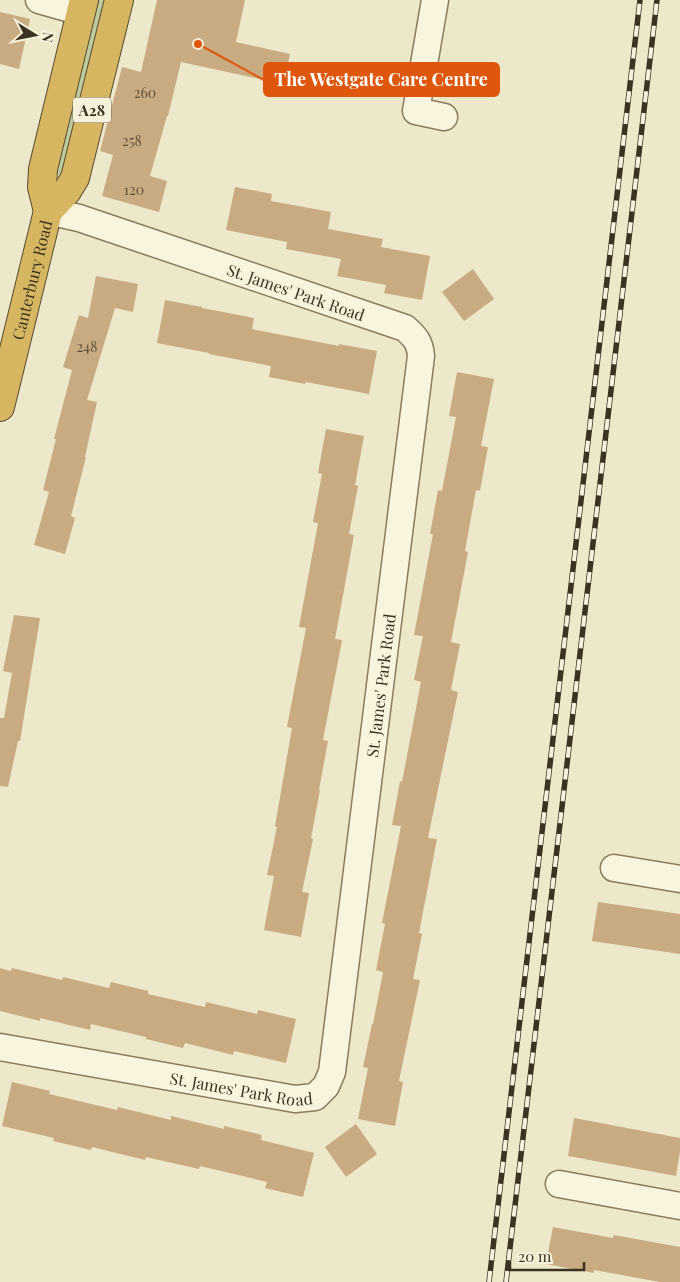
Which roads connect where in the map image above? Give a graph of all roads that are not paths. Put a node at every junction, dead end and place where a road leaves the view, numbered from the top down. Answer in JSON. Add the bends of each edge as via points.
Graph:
{"nodes":[{"id":1,"x":39,"y":0,"type":"edge"},
{"id":2,"x":119,"y":0,"type":"edge"},
{"id":3,"x":435,"y":0,"type":"edge"},
{"id":4,"x":83,"y":6,"type":"edge"},
{"id":5,"x":444,"y":117,"type":"dead end"},
{"id":6,"x":48,"y":211,"type":"junction"},
{"id":7,"x":0,"y":407,"type":"edge"},
{"id":8,"x":614,"y":868,"type":"dead end"},
{"id":9,"x":680,"y":879,"type":"edge"},
{"id":10,"x":0,"y":1047,"type":"edge"},
{"id":11,"x":559,"y":1184,"type":"dead end"},
{"id":12,"x":680,"y":1206,"type":"edge"}],
"edges":[{"from":1,"to":4,"type":"street"},
{"from":2,"to":6,"type":"highway","name":"Canterbury Road","number":"A28","via":[[75,178]]},
{"from":3,"to":5,"type":"street","via":[[416,111]]},
{"from":4,"to":6,"type":"highway","name":"Canterbury Road","number":"A28","via":[[43,169],[42,187]]},
{"from":6,"to":7,"type":"highway","name":"Canterbury Road","number":"A28"},
{"from":6,"to":10,"type":"street","name":"St. James' Park Road","via":[[79,218],[405,328],[415,337],[421,356],[332,1072],[326,1086],[315,1097],[295,1099]]},
{"from":8,"to":9,"type":"street"},
{"from":11,"to":12,"type":"street"}]}
